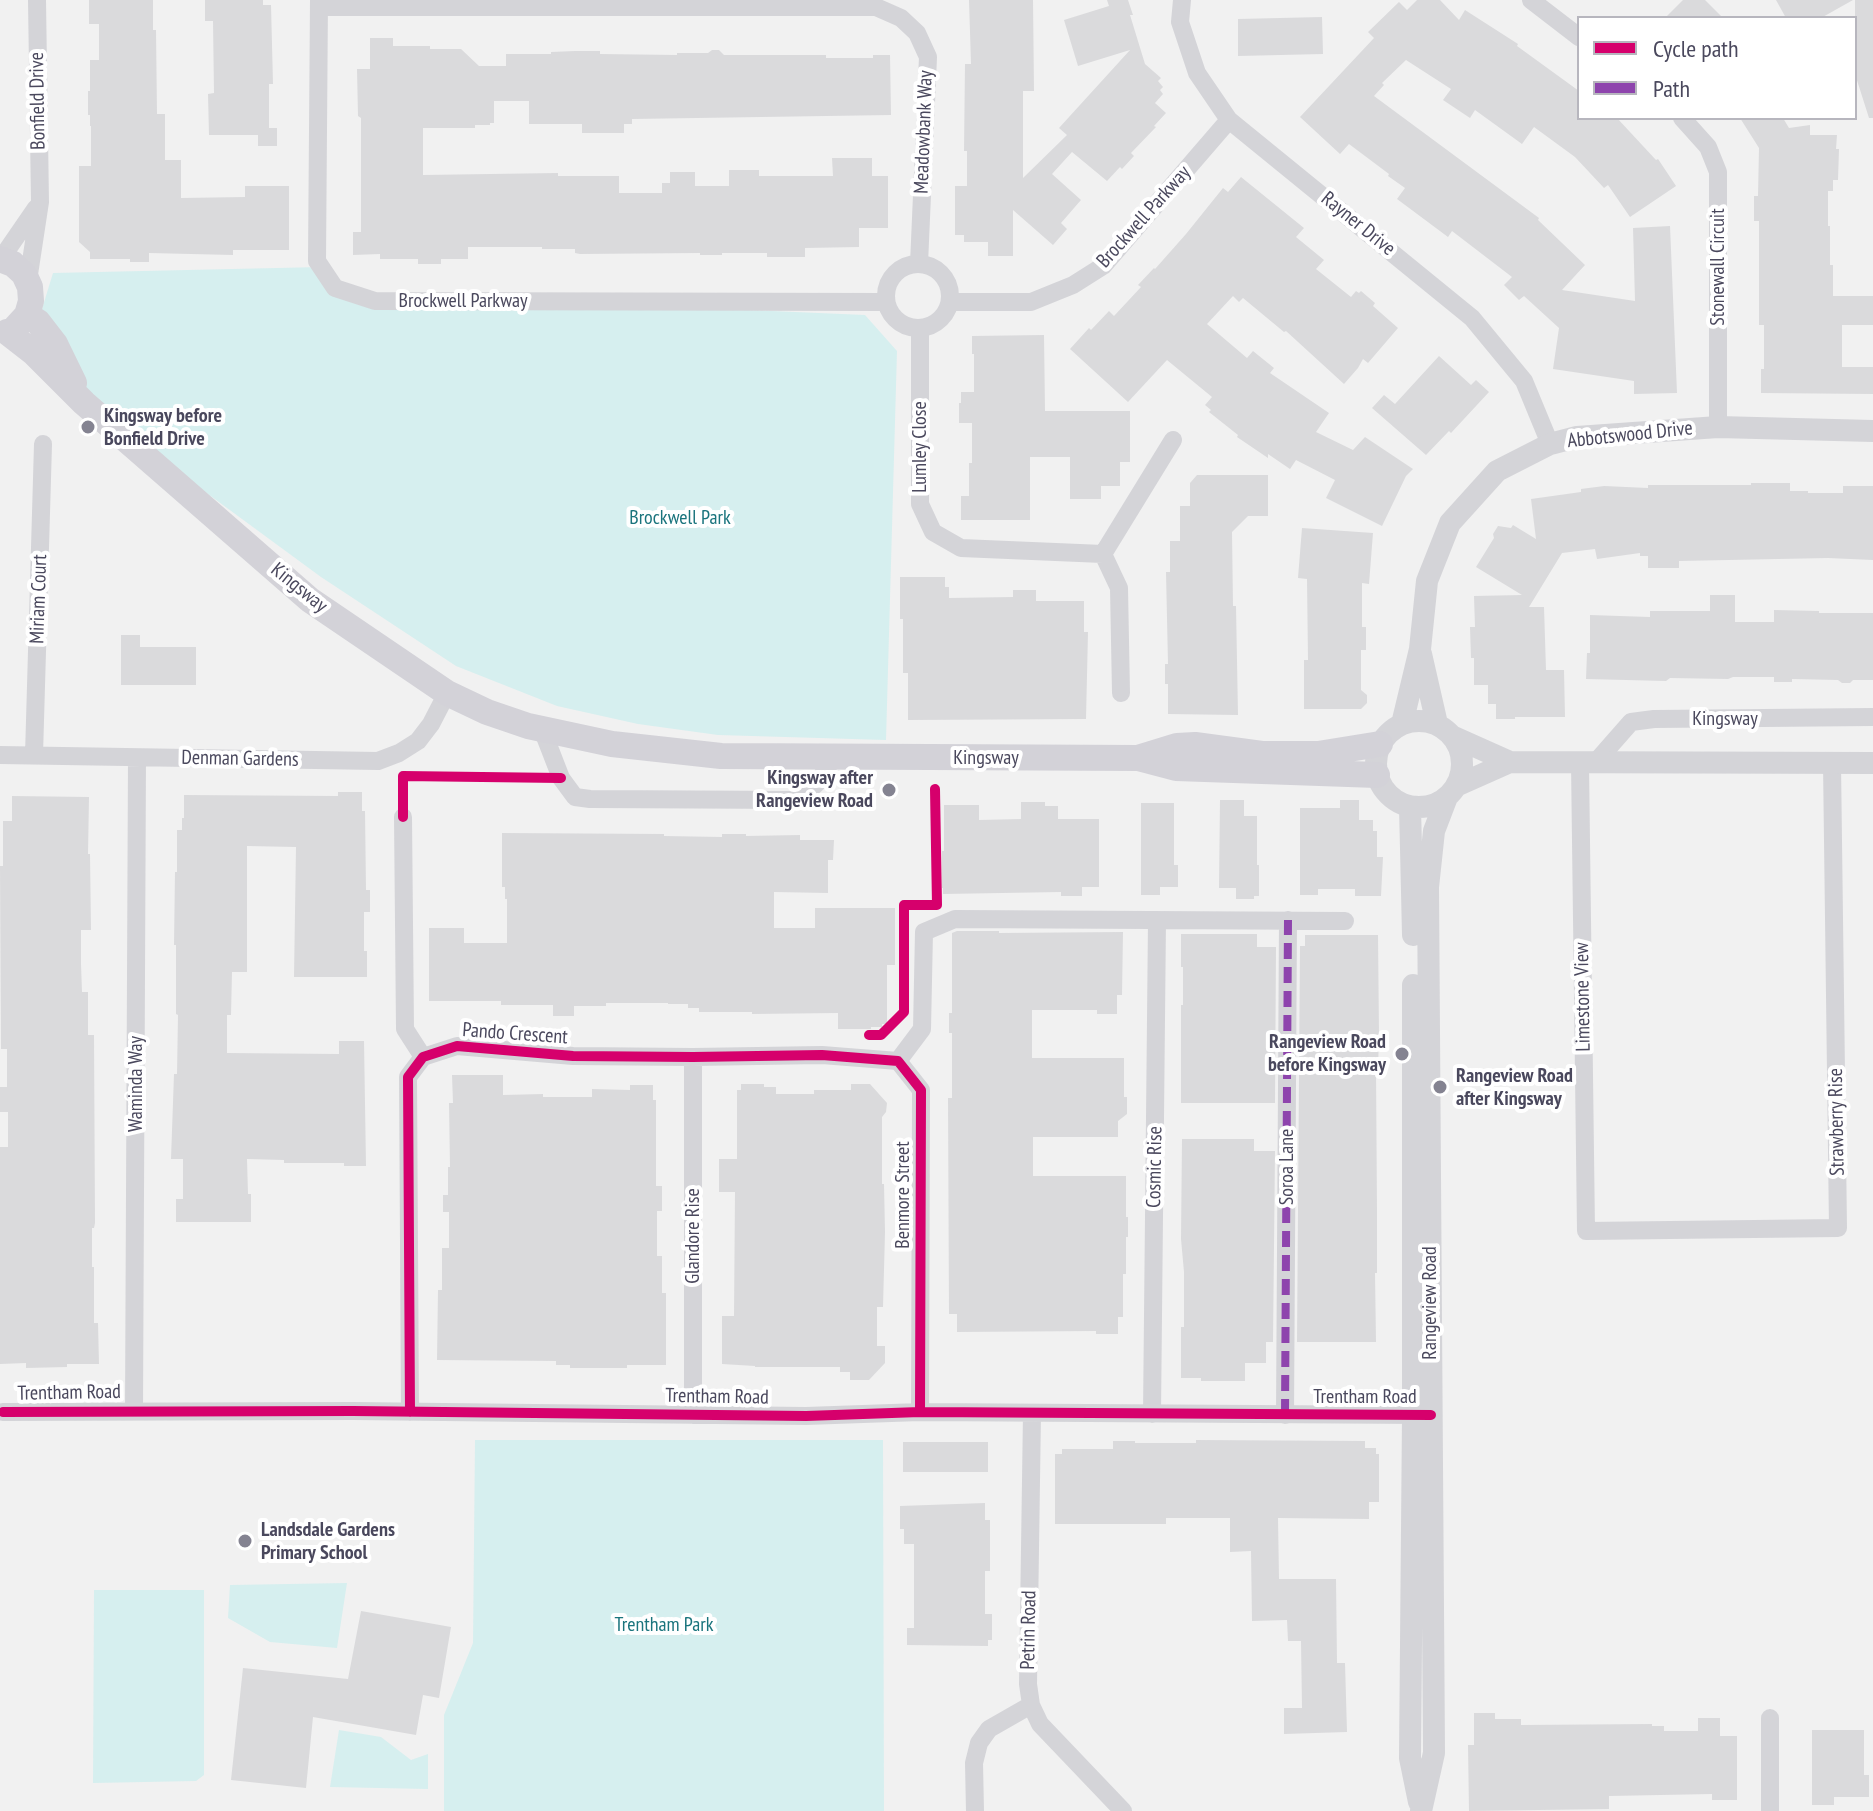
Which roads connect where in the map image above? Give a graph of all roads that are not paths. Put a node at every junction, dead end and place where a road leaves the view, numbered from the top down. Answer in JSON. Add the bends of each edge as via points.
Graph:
{"nodes":[{"id":1,"x":37,"y":0,"type":"edge"},
{"id":2,"x":1182,"y":0,"type":"edge"},
{"id":3,"x":1531,"y":0,"type":"edge"},
{"id":4,"x":319,"y":3,"type":"edge"},
{"id":5,"x":1577,"y":35,"type":"edge"},
{"id":6,"x":1229,"y":120,"type":"junction"},
{"id":7,"x":1684,"y":120,"type":"edge"},
{"id":8,"x":40,"y":202,"type":"junction"},
{"id":9,"x":0,"y":259,"type":"edge"},
{"id":10,"x":919,"y":264,"type":"junction"},
{"id":11,"x":28,"y":281,"type":"junction"},
{"id":12,"x":886,"y":302,"type":"junction"},
{"id":13,"x":951,"y":302,"type":"junction"},
{"id":14,"x":11,"y":327,"type":"edge"},
{"id":15,"x":920,"y":329,"type":"junction"},
{"id":16,"x":1718,"y":427,"type":"junction"},
{"id":17,"x":1873,"y":431,"type":"edge"},
{"id":18,"x":1173,"y":440,"type":"dead end"},
{"id":19,"x":43,"y":444,"type":"dead end"},
{"id":20,"x":1550,"y":444,"type":"junction"},
{"id":21,"x":1103,"y":554,"type":"junction"},
{"id":22,"x":1420,"y":649,"type":"junction"},
{"id":23,"x":447,"y":693,"type":"junction"},
{"id":24,"x":1121,"y":693,"type":"dead end"},
{"id":25,"x":1873,"y":717,"type":"edge"},
{"id":26,"x":1402,"y":724,"type":"junction"},
{"id":27,"x":542,"y":729,"type":"junction"},
{"id":28,"x":1446,"y":731,"type":"junction"},
{"id":29,"x":1380,"y":744,"type":"junction"},
{"id":30,"x":0,"y":755,"type":"edge"},
{"id":31,"x":34,"y":755,"type":"junction"},
{"id":32,"x":834,"y":757,"type":"junction"},
{"id":33,"x":137,"y":758,"type":"junction"},
{"id":34,"x":1138,"y":758,"type":"junction"},
{"id":35,"x":1510,"y":762,"type":"junction"},
{"id":36,"x":1588,"y":763,"type":"junction"},
{"id":37,"x":1832,"y":763,"type":"junction"},
{"id":38,"x":1873,"y":763,"type":"edge"},
{"id":39,"x":1377,"y":775,"type":"junction"},
{"id":40,"x":1452,"y":792,"type":"junction"},
{"id":41,"x":1410,"y":806,"type":"junction"},
{"id":42,"x":403,"y":817,"type":"dead end"},
{"id":43,"x":1157,"y":920,"type":"junction"},
{"id":44,"x":1288,"y":920,"type":"junction"},
{"id":45,"x":1345,"y":921,"type":"dead end"},
{"id":46,"x":1421,"y":1026,"type":"junction"},
{"id":47,"x":423,"y":1057,"type":"junction"},
{"id":48,"x":693,"y":1057,"type":"junction"},
{"id":49,"x":898,"y":1061,"type":"junction"},
{"id":50,"x":1586,"y":1231,"type":"joint"},
{"id":51,"x":134,"y":1410,"type":"junction"},
{"id":52,"x":3,"y":1412,"type":"dead end"},
{"id":53,"x":410,"y":1412,"type":"junction"},
{"id":54,"x":920,"y":1412,"type":"junction"},
{"id":55,"x":1032,"y":1413,"type":"junction"},
{"id":56,"x":1152,"y":1414,"type":"junction"},
{"id":57,"x":693,"y":1415,"type":"junction"},
{"id":58,"x":1285,"y":1415,"type":"junction"},
{"id":59,"x":1422,"y":1415,"type":"junction"},
{"id":60,"x":1031,"y":1705,"type":"junction"},
{"id":61,"x":1770,"y":1718,"type":"dead end"},
{"id":62,"x":975,"y":1811,"type":"edge"},
{"id":63,"x":1123,"y":1811,"type":"edge"},
{"id":64,"x":1421,"y":1811,"type":"edge"},
{"id":65,"x":1770,"y":1811,"type":"edge"}],
"edges":[{"from":1,"to":8,"type":"street","name":"Bonfield Drive"},
{"from":2,"to":6,"type":"street","name":"Rayner Drive","via":[[1180,22],[1197,73]]},
{"from":3,"to":5,"type":"street"},
{"from":4,"to":10,"type":"street","name":"Meadowbank Way","via":[[876,7],[901,18],[917,33],[928,57]]},
{"from":4,"to":12,"type":"street","name":"Brockwell Parkway","via":[[317,261],[335,288],[375,301]]},
{"from":6,"to":13,"type":"street","name":"Brockwell Parkway","via":[[1103,266],[1031,302]]},
{"from":6,"to":20,"type":"street","name":"Rayner Drive","via":[[1472,318],[1524,381]]},
{"from":7,"to":16,"type":"street","name":"Stonewall Circuit","via":[[1708,147],[1718,172]]},
{"from":8,"to":9,"type":"street"},
{"from":8,"to":11,"type":"street","name":"Bonfield Drive"},
{"from":9,"to":11,"type":"main road","via":[[13,264]]},
{"from":10,"to":12,"type":"street","via":[[895,273]]},
{"from":10,"to":13,"type":"street","via":[[942,274]]},
{"from":11,"to":14,"type":"main road","via":[[31,301]]},
{"from":12,"to":15,"type":"street","via":[[900,323]]},
{"from":13,"to":15,"type":"street","via":[[937,324]]},
{"from":14,"to":23,"type":"main road","name":"Kingsway","via":[[38,322],[84,403],[310,600]]},
{"from":15,"to":21,"type":"street","name":"Lumley Close","via":[[920,504],[933,532],[961,548]]},
{"from":16,"to":17,"type":"street","name":"Abbotswood Drive"},
{"from":16,"to":20,"type":"street","name":"Abbotswood Drive","via":[[1577,437]]},
{"from":18,"to":21,"type":"street"},
{"from":19,"to":31,"type":"street","name":"Miriam Court"},
{"from":20,"to":22,"type":"street","name":"Abbotswood Drive","via":[[1497,471],[1450,523],[1427,581]]},
{"from":21,"to":24,"type":"street","via":[[1119,588]]},
{"from":22,"to":26,"type":"street","name":"Abbotswood Drive"},
{"from":22,"to":28,"type":"street","name":"Abbotswood Drive"},
{"from":23,"to":27,"type":"main road","name":"Kingsway"},
{"from":23,"to":33,"type":"street","name":"Denman Gardens","via":[[418,741],[378,761]]},
{"from":25,"to":36,"type":"street","name":"Kingsway","via":[[1631,722]]},
{"from":26,"to":28,"type":"street","via":[[1420,720]]},
{"from":26,"to":29,"type":"street"},
{"from":27,"to":32,"type":"main road","name":"Kingsway","via":[[612,744],[721,756]]},
{"from":27,"to":32,"type":"street","via":[[561,778],[575,797],[590,799],[799,800]]},
{"from":28,"to":35,"type":"street"},
{"from":28,"to":40,"type":"street","via":[[1461,752],[1463,766]]},
{"from":29,"to":34,"type":"main road","name":"Kingsway","via":[[1318,754],[1177,746]]},
{"from":29,"to":39,"type":"street"},
{"from":30,"to":31,"type":"street","name":"Denman Gardens"},
{"from":31,"to":33,"type":"street","name":"Denman Gardens"},
{"from":32,"to":34,"type":"main road","name":"Kingsway"},
{"from":33,"to":51,"type":"street","name":"Waminda Way"},
{"from":34,"to":39,"type":"main road","name":"Kingsway","via":[[1176,768]]},
{"from":35,"to":36,"type":"street"},
{"from":35,"to":40,"type":"street"},
{"from":36,"to":37,"type":"street"},
{"from":36,"to":50,"type":"street","name":"Limestone View"},
{"from":37,"to":38,"type":"street"},
{"from":37,"to":50,"type":"street","name":"Strawberry Rise","via":[[1838,1228]]},
{"from":39,"to":41,"type":"street","via":[[1385,791]]},
{"from":40,"to":41,"type":"street","via":[[1429,806]]},
{"from":40,"to":46,"type":"street","name":"Rangeview Road","via":[[1434,831]]},
{"from":41,"to":46,"type":"street","name":"Rangeview Road"},
{"from":42,"to":47,"type":"street","via":[[405,1029]]},
{"from":43,"to":44,"type":"street"},
{"from":43,"to":49,"type":"street","via":[[955,919],[924,932],[922,1029]]},
{"from":43,"to":56,"type":"street","name":"Cosmic Rise"},
{"from":44,"to":45,"type":"street"},
{"from":44,"to":58,"type":"street","name":"Soroa Lane"},
{"from":46,"to":59,"type":"street","name":"Rangeview Road"},
{"from":47,"to":48,"type":"street","name":"Pando Crescent","via":[[457,1046],[573,1056]]},
{"from":47,"to":53,"type":"street","via":[[408,1077]]},
{"from":48,"to":49,"type":"street","name":"Pando Crescent","via":[[822,1055]]},
{"from":48,"to":57,"type":"street","name":"Glandore Rise"},
{"from":49,"to":54,"type":"street","name":"Benmore Street","via":[[921,1090]]},
{"from":51,"to":52,"type":"street","name":"Trentham Road"},
{"from":51,"to":53,"type":"street","name":"Trentham Road"},
{"from":53,"to":57,"type":"street","name":"Trentham Road"},
{"from":54,"to":55,"type":"street","name":"Trentham Road"},
{"from":54,"to":57,"type":"street","name":"Trentham Road"},
{"from":55,"to":56,"type":"street","name":"Trentham Road"},
{"from":55,"to":60,"type":"street","name":"Petrin Road"},
{"from":56,"to":58,"type":"street","name":"Trentham Road"},
{"from":58,"to":59,"type":"street","name":"Trentham Road"},
{"from":59,"to":64,"type":"street","name":"Rangeview Road","via":[[1410,1758]]},
{"from":60,"to":62,"type":"street","via":[[989,1729],[979,1743]]},
{"from":60,"to":63,"type":"street","via":[[1040,1724]]},
{"from":61,"to":65,"type":"street"}]}
